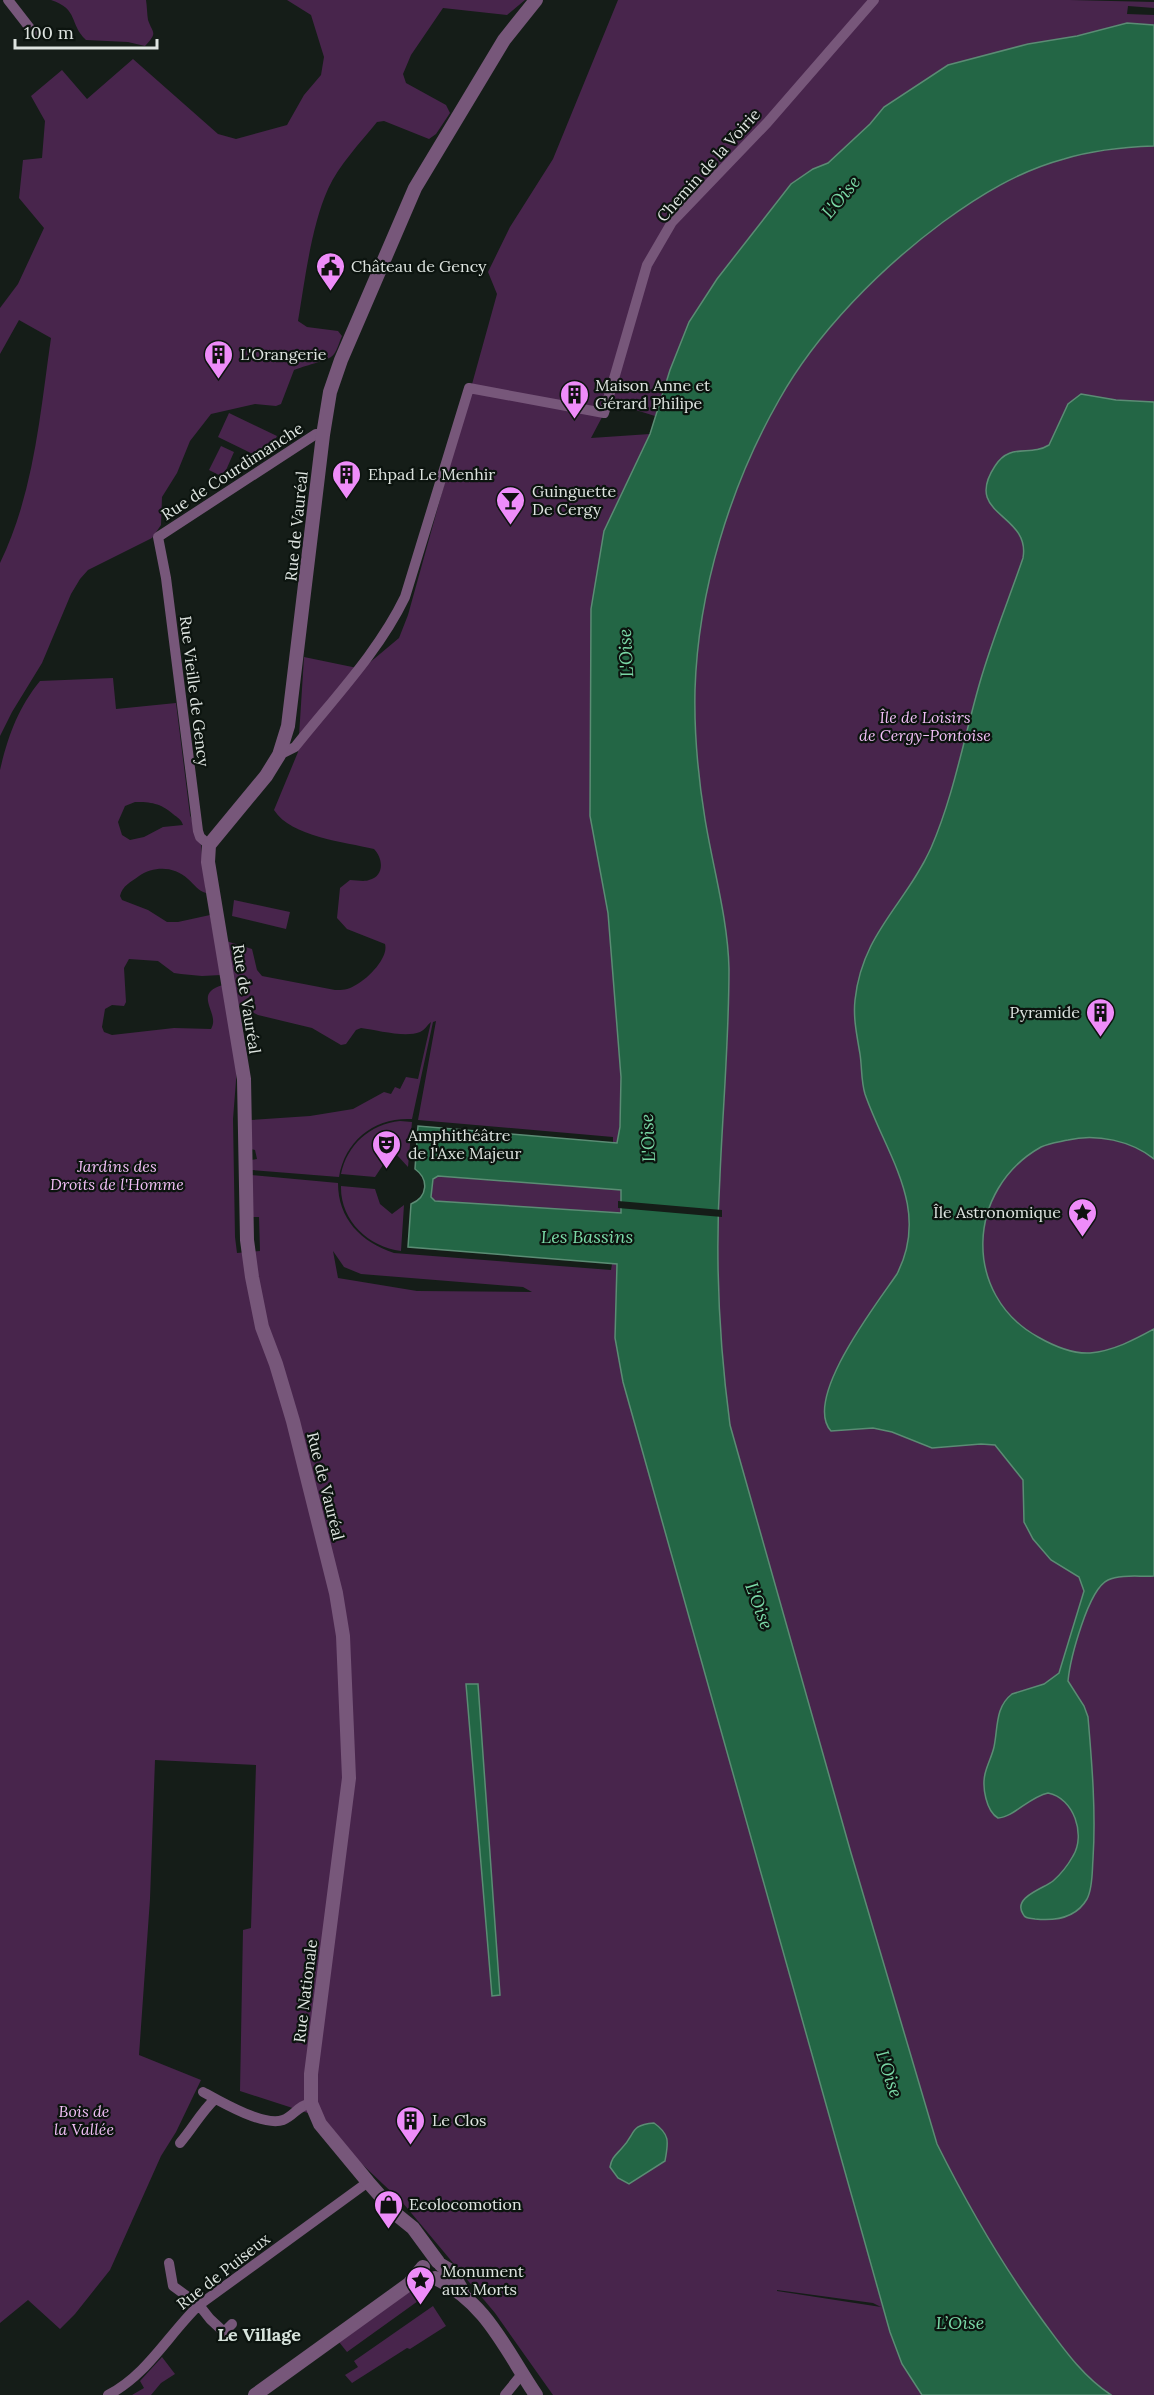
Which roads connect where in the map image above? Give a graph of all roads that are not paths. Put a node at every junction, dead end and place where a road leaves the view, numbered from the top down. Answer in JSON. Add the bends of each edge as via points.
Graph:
{"nodes":[{"id":1,"x":8,"y":0,"type":"edge"},
{"id":2,"x":536,"y":0,"type":"edge"},
{"id":3,"x":874,"y":0,"type":"edge"},
{"id":4,"x":36,"y":36,"type":"dead end"},
{"id":5,"x":323,"y":435,"type":"junction"},
{"id":6,"x":158,"y":537,"type":"joint"},
{"id":7,"x":279,"y":755,"type":"junction"},
{"id":8,"x":209,"y":845,"type":"junction"},
{"id":9,"x":345,"y":1708,"type":"joint"},
{"id":10,"x":203,"y":2092,"type":"dead end"},
{"id":11,"x":215,"y":2099,"type":"junction"},
{"id":12,"x":311,"y":2103,"type":"junction"},
{"id":13,"x":180,"y":2143,"type":"dead end"},
{"id":14,"x":368,"y":2182,"type":"junction"},
{"id":15,"x":169,"y":2264,"type":"dead end"},
{"id":16,"x":432,"y":2269,"type":"junction"},
{"id":17,"x":199,"y":2305,"type":"junction"},
{"id":18,"x":232,"y":2324,"type":"dead end"},
{"id":19,"x":522,"y":2374,"type":"junction"},
{"id":20,"x":108,"y":2395,"type":"edge"},
{"id":21,"x":255,"y":2395,"type":"edge"},
{"id":22,"x":505,"y":2395,"type":"edge"},
{"id":23,"x":536,"y":2395,"type":"edge"}],
"edges":[{"from":1,"to":4,"type":"street"},
{"from":2,"to":5,"type":"street","name":"Rue de Vauréal","via":[[504,40],[415,188],[341,360],[330,392]]},
{"from":3,"to":7,"type":"street","name":"Chemin de la Voirie","via":[[767,123],[672,222],[647,265],[604,413],[468,388],[397,614],[374,649],[294,747]]},
{"from":5,"to":6,"type":"street","name":"Rue de Courdimanche","via":[[316,434]]},
{"from":5,"to":7,"type":"street","name":"Rue de Vauréal","via":[[288,726]]},
{"from":6,"to":8,"type":"street","name":"Rue Vieille de Gency","via":[[198,831]]},
{"from":7,"to":8,"type":"street","name":"Rue de Vauréal"},
{"from":8,"to":9,"type":"street","name":"Rue de Vauréal","via":[[208,862],[244,1079],[247,1239],[252,1277],[262,1327],[293,1421],[336,1593],[343,1636]]},
{"from":9,"to":12,"type":"street","name":"Rue Nationale","via":[[348,1786],[311,2074]]},
{"from":10,"to":11,"type":"street"},
{"from":11,"to":12,"type":"street","via":[[266,2121],[285,2119],[297,2108]]},
{"from":11,"to":13,"type":"street"},
{"from":12,"to":14,"type":"street","name":"Rue Nationale","via":[[325,2130]]},
{"from":14,"to":16,"type":"street","name":"Rue Nationale","via":[[413,2228]]},
{"from":14,"to":17,"type":"street","name":"Rue de Puiseux"},
{"from":15,"to":17,"type":"street","via":[[173,2286]]},
{"from":16,"to":19,"type":"street","via":[[451,2271]]},
{"from":16,"to":21,"type":"street"},
{"from":17,"to":18,"type":"street","via":[[224,2332]]},
{"from":17,"to":20,"type":"street","name":"Rue de Puiseux","via":[[143,2370]]},
{"from":19,"to":22,"type":"street"},
{"from":19,"to":23,"type":"street"}]}
